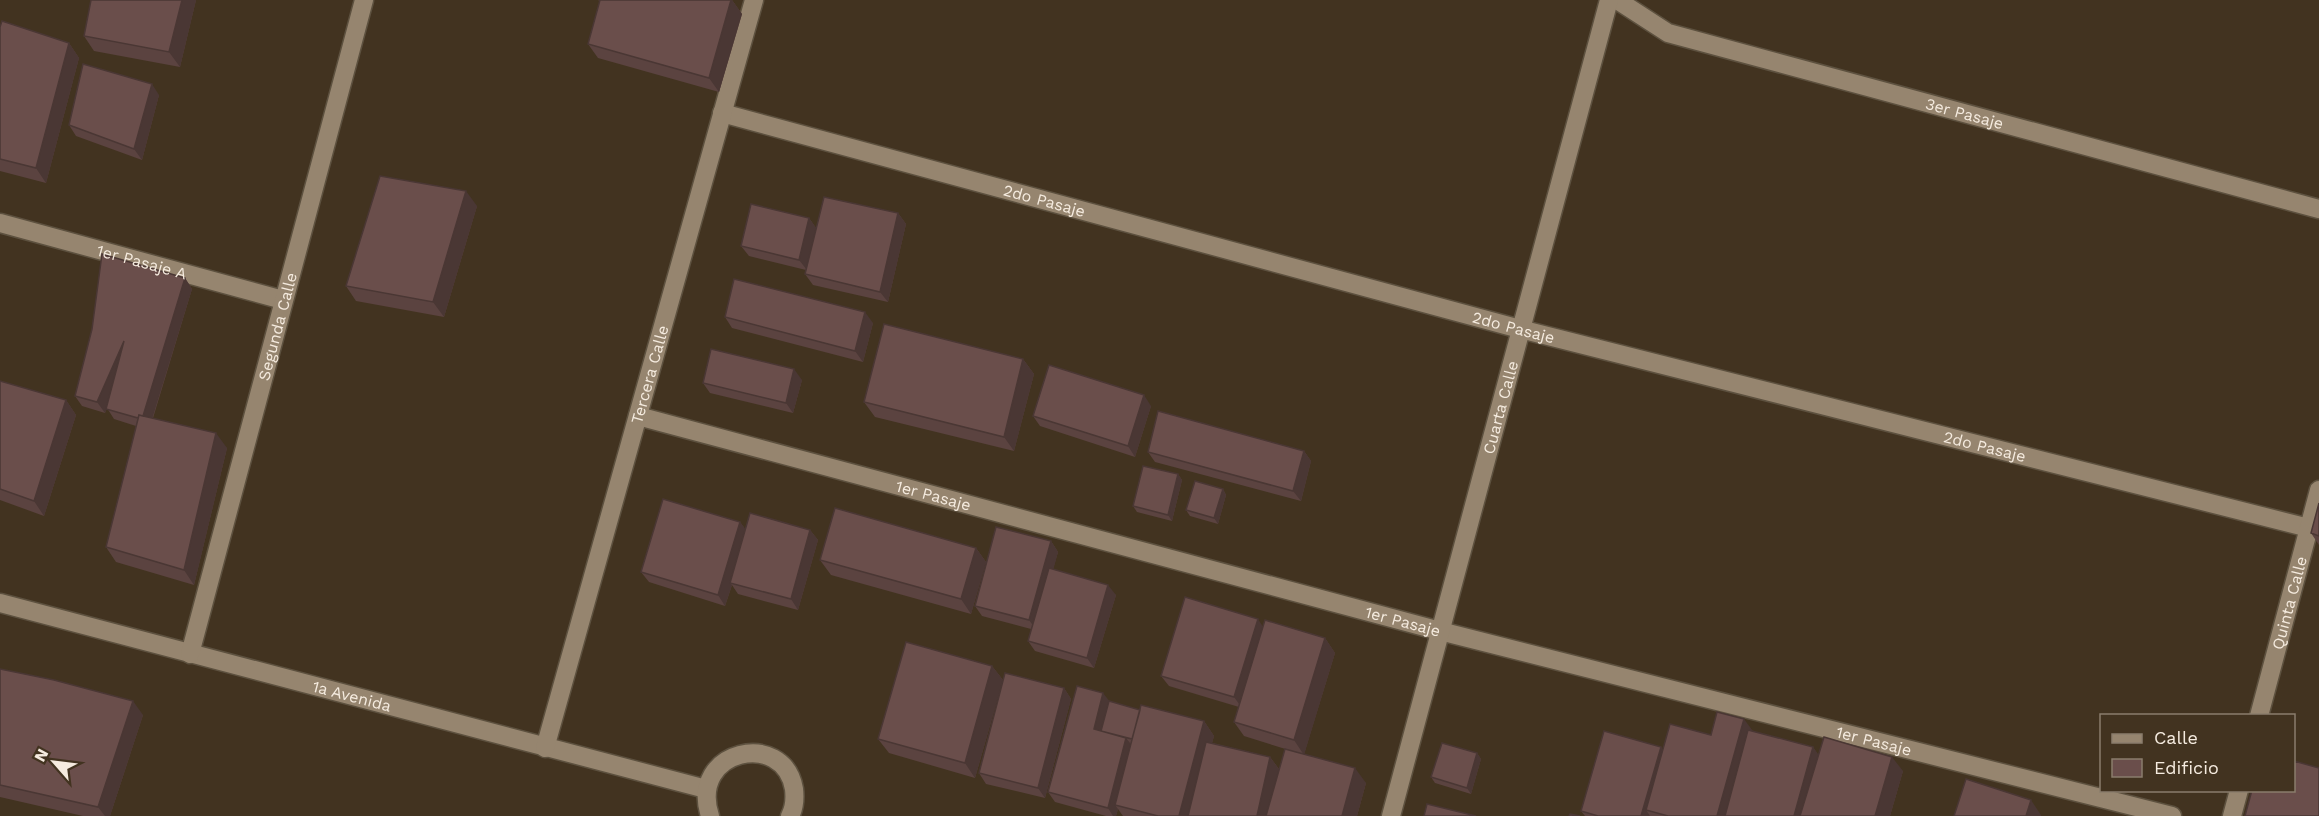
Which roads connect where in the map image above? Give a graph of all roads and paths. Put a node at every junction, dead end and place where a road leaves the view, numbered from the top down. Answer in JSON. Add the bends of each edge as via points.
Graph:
{"nodes":[{"id":1,"x":364,"y":0,"type":"edge"},
{"id":2,"x":754,"y":0,"type":"edge"},
{"id":3,"x":1609,"y":0,"type":"edge"},
{"id":4,"x":1617,"y":0,"type":"edge"},
{"id":5,"x":722,"y":113,"type":"junction"},
{"id":6,"x":2319,"y":209,"type":"edge"},
{"id":7,"x":0,"y":223,"type":"edge"},
{"id":8,"x":283,"y":300,"type":"junction"},
{"id":9,"x":1520,"y":329,"type":"junction"},
{"id":10,"x":638,"y":416,"type":"junction"},
{"id":11,"x":2319,"y":490,"type":"edge"},
{"id":12,"x":2309,"y":528,"type":"junction"},
{"id":13,"x":0,"y":603,"type":"edge"},
{"id":14,"x":1440,"y":631,"type":"junction"},
{"id":15,"x":190,"y":654,"type":"junction"},
{"id":16,"x":2260,"y":714,"type":"edge"},
{"id":17,"x":544,"y":748,"type":"junction"},
{"id":18,"x":706,"y":789,"type":"junction"},
{"id":19,"x":2238,"y":792,"type":"edge"},
{"id":20,"x":796,"y":815,"type":"edge"},
{"id":21,"x":710,"y":816,"type":"edge"},
{"id":22,"x":1391,"y":816,"type":"edge"},
{"id":23,"x":2172,"y":816,"type":"edge"},
{"id":24,"x":2232,"y":816,"type":"edge"}],
"edges":[{"from":1,"to":8,"type":"street","name":"Segunda Calle"},
{"from":2,"to":5,"type":"street","name":"Tercera Calle"},
{"from":3,"to":9,"type":"street","name":"Cuarta Calle"},
{"from":4,"to":6,"type":"street","name":"3er Pasaje","via":[[1668,33]]},
{"from":5,"to":9,"type":"street","name":"2do Pasaje"},
{"from":5,"to":10,"type":"street","name":"Tercera Calle"},
{"from":7,"to":8,"type":"street","name":"1er Pasaje A"},
{"from":8,"to":15,"type":"street","name":"Segunda Calle"},
{"from":9,"to":12,"type":"street","name":"2do Pasaje"},
{"from":9,"to":14,"type":"street","name":"Cuarta Calle"},
{"from":10,"to":14,"type":"street","name":"1er Pasaje"},
{"from":10,"to":17,"type":"street","name":"Tercera Calle"},
{"from":11,"to":12,"type":"street","name":"Quinta Calle"},
{"from":12,"to":16,"type":"street","name":"Quinta Calle"},
{"from":13,"to":15,"type":"street","name":"1a Avenida"},
{"from":14,"to":22,"type":"street","name":"Cuarta Calle"},
{"from":14,"to":23,"type":"street","name":"1er Pasaje"},
{"from":15,"to":17,"type":"street","name":"1a Avenida"},
{"from":17,"to":18,"type":"street","name":"1a Avenida"},
{"from":18,"to":20,"type":"street","via":[[720,764],[733,756],[762,754],[786,770],[793,783]]},
{"from":18,"to":21,"type":"street"},
{"from":19,"to":24,"type":"street"}]}
